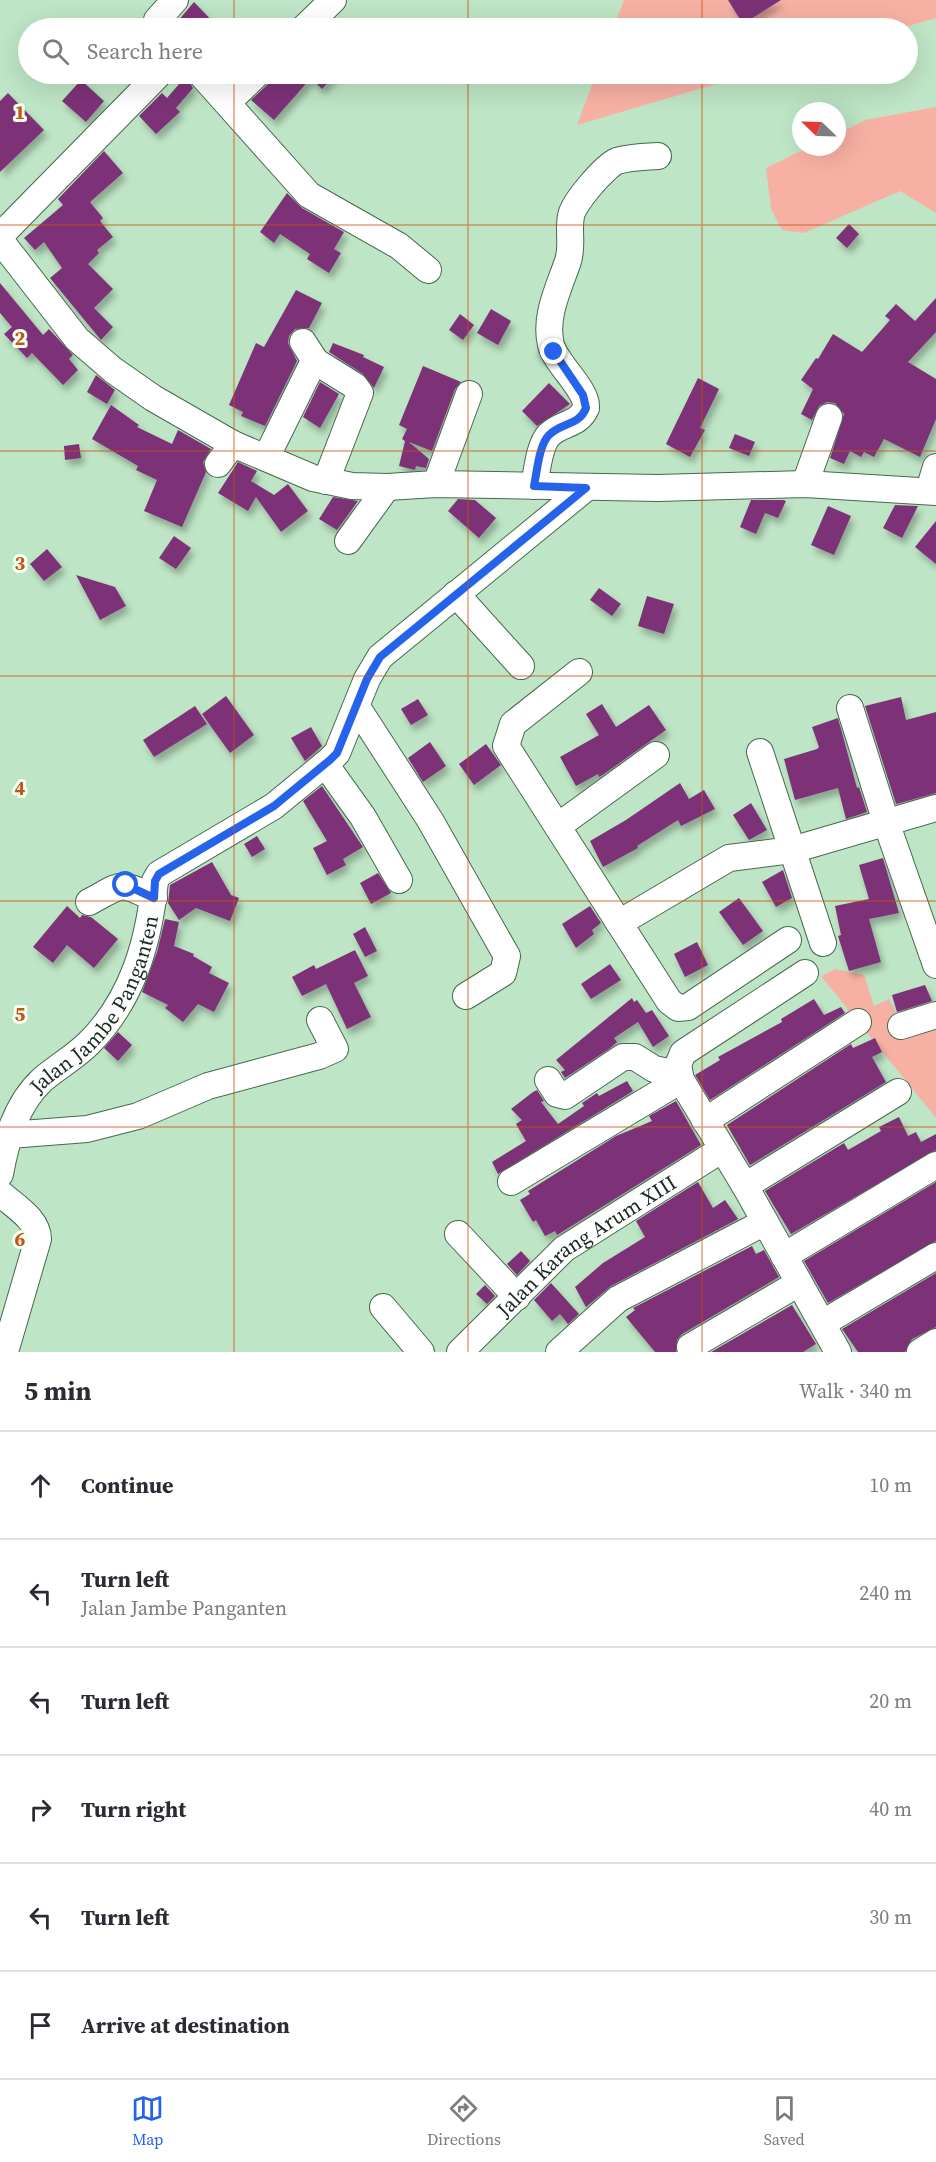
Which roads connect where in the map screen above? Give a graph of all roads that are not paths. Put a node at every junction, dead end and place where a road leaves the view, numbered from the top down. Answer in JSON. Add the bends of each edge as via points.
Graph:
{"nodes":[{"id":1,"x":176,"y":0,"type":"edge"},
{"id":2,"x":333,"y":0,"type":"edge"},
{"id":3,"x":159,"y":18,"type":"edge"},
{"id":4,"x":314,"y":18,"type":"edge"},
{"id":5,"x":149,"y":84,"type":"edge"},
{"id":6,"x":211,"y":84,"type":"edge"},
{"id":7,"x":247,"y":84,"type":"edge"},
{"id":8,"x":228,"y":102,"type":"junction"},
{"id":9,"x":658,"y":156,"type":"dead end"},
{"id":10,"x":0,"y":236,"type":"edge"},
{"id":11,"x":0,"y":240,"type":"edge"},
{"id":12,"x":428,"y":270,"type":"dead end"},
{"id":13,"x":469,"y":394,"type":"dead end"},
{"id":14,"x":346,"y":403,"type":"dead end"},
{"id":15,"x":829,"y":417,"type":"dead end"},
{"id":16,"x":266,"y":458,"type":"junction"},
{"id":17,"x":320,"y":479,"type":"junction"},
{"id":18,"x":934,"y":483,"type":"edge"},
{"id":19,"x":436,"y":484,"type":"junction"},
{"id":20,"x":805,"y":484,"type":"junction"},
{"id":21,"x":534,"y":486,"type":"junction"},
{"id":22,"x":387,"y":487,"type":"junction"},
{"id":23,"x":586,"y":488,"type":"junction"},
{"id":24,"x":348,"y":541,"type":"dead end"},
{"id":25,"x":456,"y":594,"type":"junction"},
{"id":26,"x":521,"y":666,"type":"dead end"},
{"id":27,"x":579,"y":672,"type":"dead end"},
{"id":28,"x":357,"y":707,"type":"junction"},
{"id":29,"x":850,"y":708,"type":"dead end"},
{"id":30,"x":760,"y":752,"type":"dead end"},
{"id":31,"x":656,"y":755,"type":"dead end"},
{"id":32,"x":330,"y":759,"type":"junction"},
{"id":33,"x":936,"y":808,"type":"edge"},
{"id":34,"x":886,"y":822,"type":"junction"},
{"id":35,"x":558,"y":826,"type":"junction"},
{"id":36,"x":792,"y":850,"type":"junction"},
{"id":37,"x":399,"y":880,"type":"dead end"},
{"id":38,"x":154,"y":898,"type":"junction"},
{"id":39,"x":90,"y":902,"type":"dead end"},
{"id":40,"x":619,"y":923,"type":"junction"},
{"id":41,"x":788,"y":940,"type":"dead end"},
{"id":42,"x":823,"y":943,"type":"dead end"},
{"id":43,"x":936,"y":965,"type":"edge"},
{"id":44,"x":805,"y":973,"type":"dead end"},
{"id":45,"x":466,"y":996,"type":"dead end"},
{"id":46,"x":936,"y":1015,"type":"edge"},
{"id":47,"x":320,"y":1020,"type":"dead end"},
{"id":48,"x":858,"y":1022,"type":"dead end"},
{"id":49,"x":901,"y":1026,"type":"dead end"},
{"id":50,"x":680,"y":1077,"type":"junction"},
{"id":51,"x":548,"y":1080,"type":"dead end"},
{"id":52,"x":898,"y":1092,"type":"dead end"},
{"id":53,"x":705,"y":1121,"type":"junction"},
{"id":54,"x":9,"y":1134,"type":"junction"},
{"id":55,"x":721,"y":1150,"type":"junction"},
{"id":56,"x":936,"y":1165,"type":"edge"},
{"id":57,"x":0,"y":1174,"type":"edge"},
{"id":58,"x":511,"y":1182,"type":"dead end"},
{"id":59,"x":745,"y":1186,"type":"junction"},
{"id":60,"x":0,"y":1193,"type":"edge"},
{"id":61,"x":765,"y":1222,"type":"junction"},
{"id":62,"x":458,"y":1234,"type":"dead end"},
{"id":63,"x":784,"y":1256,"type":"junction"},
{"id":64,"x":936,"y":1256,"type":"edge"},
{"id":65,"x":799,"y":1283,"type":"junction"},
{"id":66,"x":517,"y":1297,"type":"junction"},
{"id":67,"x":383,"y":1307,"type":"dead end"},
{"id":68,"x":822,"y":1323,"type":"junction"},
{"id":69,"x":936,"y":1342,"type":"edge"},
{"id":70,"x":690,"y":1347,"type":"dead end"},
{"id":71,"x":3,"y":1349,"type":"edge"},
{"id":72,"x":833,"y":1350,"type":"edge"},
{"id":73,"x":421,"y":1352,"type":"edge"},
{"id":74,"x":460,"y":1352,"type":"edge"},
{"id":75,"x":559,"y":1352,"type":"edge"},
{"id":76,"x":920,"y":1352,"type":"edge"}],
"edges":[{"from":1,"to":3,"type":"street"},
{"from":2,"to":4,"type":"street"},
{"from":5,"to":10,"type":"street"},
{"from":6,"to":8,"type":"street"},
{"from":7,"to":8,"type":"street"},
{"from":8,"to":12,"type":"street","via":[[309,195],[399,246]]},
{"from":9,"to":21,"type":"street","via":[[611,165],[572,213],[570,251],[551,310],[549,336],[556,356],[583,395],[586,408],[581,418],[546,440]]},
{"from":11,"to":16,"type":"street","via":[[77,339],[95,355],[226,454]]},
{"from":13,"to":19,"type":"street"},
{"from":14,"to":17,"type":"street"},
{"from":15,"to":20,"type":"street"},
{"from":16,"to":17,"type":"street"},
{"from":16,"to":17,"type":"street","via":[[309,352],[360,393]]},
{"from":17,"to":22,"type":"street","via":[[352,486]]},
{"from":18,"to":20,"type":"street"},
{"from":19,"to":21,"type":"street"},
{"from":19,"to":22,"type":"street"},
{"from":20,"to":23,"type":"street"},
{"from":21,"to":23,"type":"street"},
{"from":22,"to":24,"type":"street"},
{"from":23,"to":25,"type":"street","name":"Jalan Jambe Panganten"},
{"from":25,"to":26,"type":"street"},
{"from":25,"to":28,"type":"street","name":"Jalan Jambe Panganten","via":[[380,657]]},
{"from":27,"to":35,"type":"street","via":[[513,724],[506,746]]},
{"from":28,"to":32,"type":"street","name":"Jalan Jambe Panganten"},
{"from":28,"to":45,"type":"street","via":[[430,820],[507,956],[503,974]]},
{"from":29,"to":34,"type":"street"},
{"from":30,"to":36,"type":"street"},
{"from":31,"to":35,"type":"street"},
{"from":32,"to":37,"type":"street"},
{"from":32,"to":38,"type":"street","name":"Jalan Jambe Panganten","via":[[274,806],[159,874]]},
{"from":33,"to":34,"type":"street"},
{"from":34,"to":36,"type":"street"},
{"from":34,"to":43,"type":"street"},
{"from":35,"to":40,"type":"street"},
{"from":36,"to":40,"type":"street","via":[[729,858]]},
{"from":36,"to":42,"type":"street"},
{"from":38,"to":39,"type":"street","via":[[121,885]]},
{"from":38,"to":54,"type":"street","name":"Jalan Jambe Panganten","via":[[141,961],[122,998],[89,1042],[26,1098]]},
{"from":40,"to":41,"type":"street","via":[[669,1001],[678,1008],[688,1007]]},
{"from":44,"to":50,"type":"street","via":[[683,1053],[678,1065]]},
{"from":46,"to":49,"type":"street"},
{"from":47,"to":54,"type":"street","via":[[335,1049],[319,1056],[208,1086],[138,1116],[87,1129]]},
{"from":48,"to":53,"type":"street"},
{"from":50,"to":51,"type":"street","via":[[629,1056],[565,1096],[557,1094]]},
{"from":50,"to":53,"type":"street"},
{"from":50,"to":58,"type":"street"},
{"from":52,"to":59,"type":"street"},
{"from":53,"to":55,"type":"street"},
{"from":54,"to":57,"type":"street","name":"Jalan Jambe Panganten"},
{"from":55,"to":59,"type":"street"},
{"from":55,"to":66,"type":"street","name":"Jalan Karang Arum XIII","via":[[564,1250]]},
{"from":56,"to":63,"type":"street"},
{"from":59,"to":61,"type":"street"},
{"from":60,"to":71,"type":"street","via":[[38,1230]]},
{"from":61,"to":63,"type":"street"},
{"from":61,"to":75,"type":"street","via":[[618,1299]]},
{"from":62,"to":66,"type":"street"},
{"from":63,"to":65,"type":"street"},
{"from":64,"to":68,"type":"street"},
{"from":65,"to":68,"type":"street"},
{"from":65,"to":70,"type":"street"},
{"from":66,"to":74,"type":"street","name":"Jalan Karang Arum XIII"},
{"from":67,"to":73,"type":"street"},
{"from":68,"to":72,"type":"street"},
{"from":69,"to":76,"type":"street"}]}
